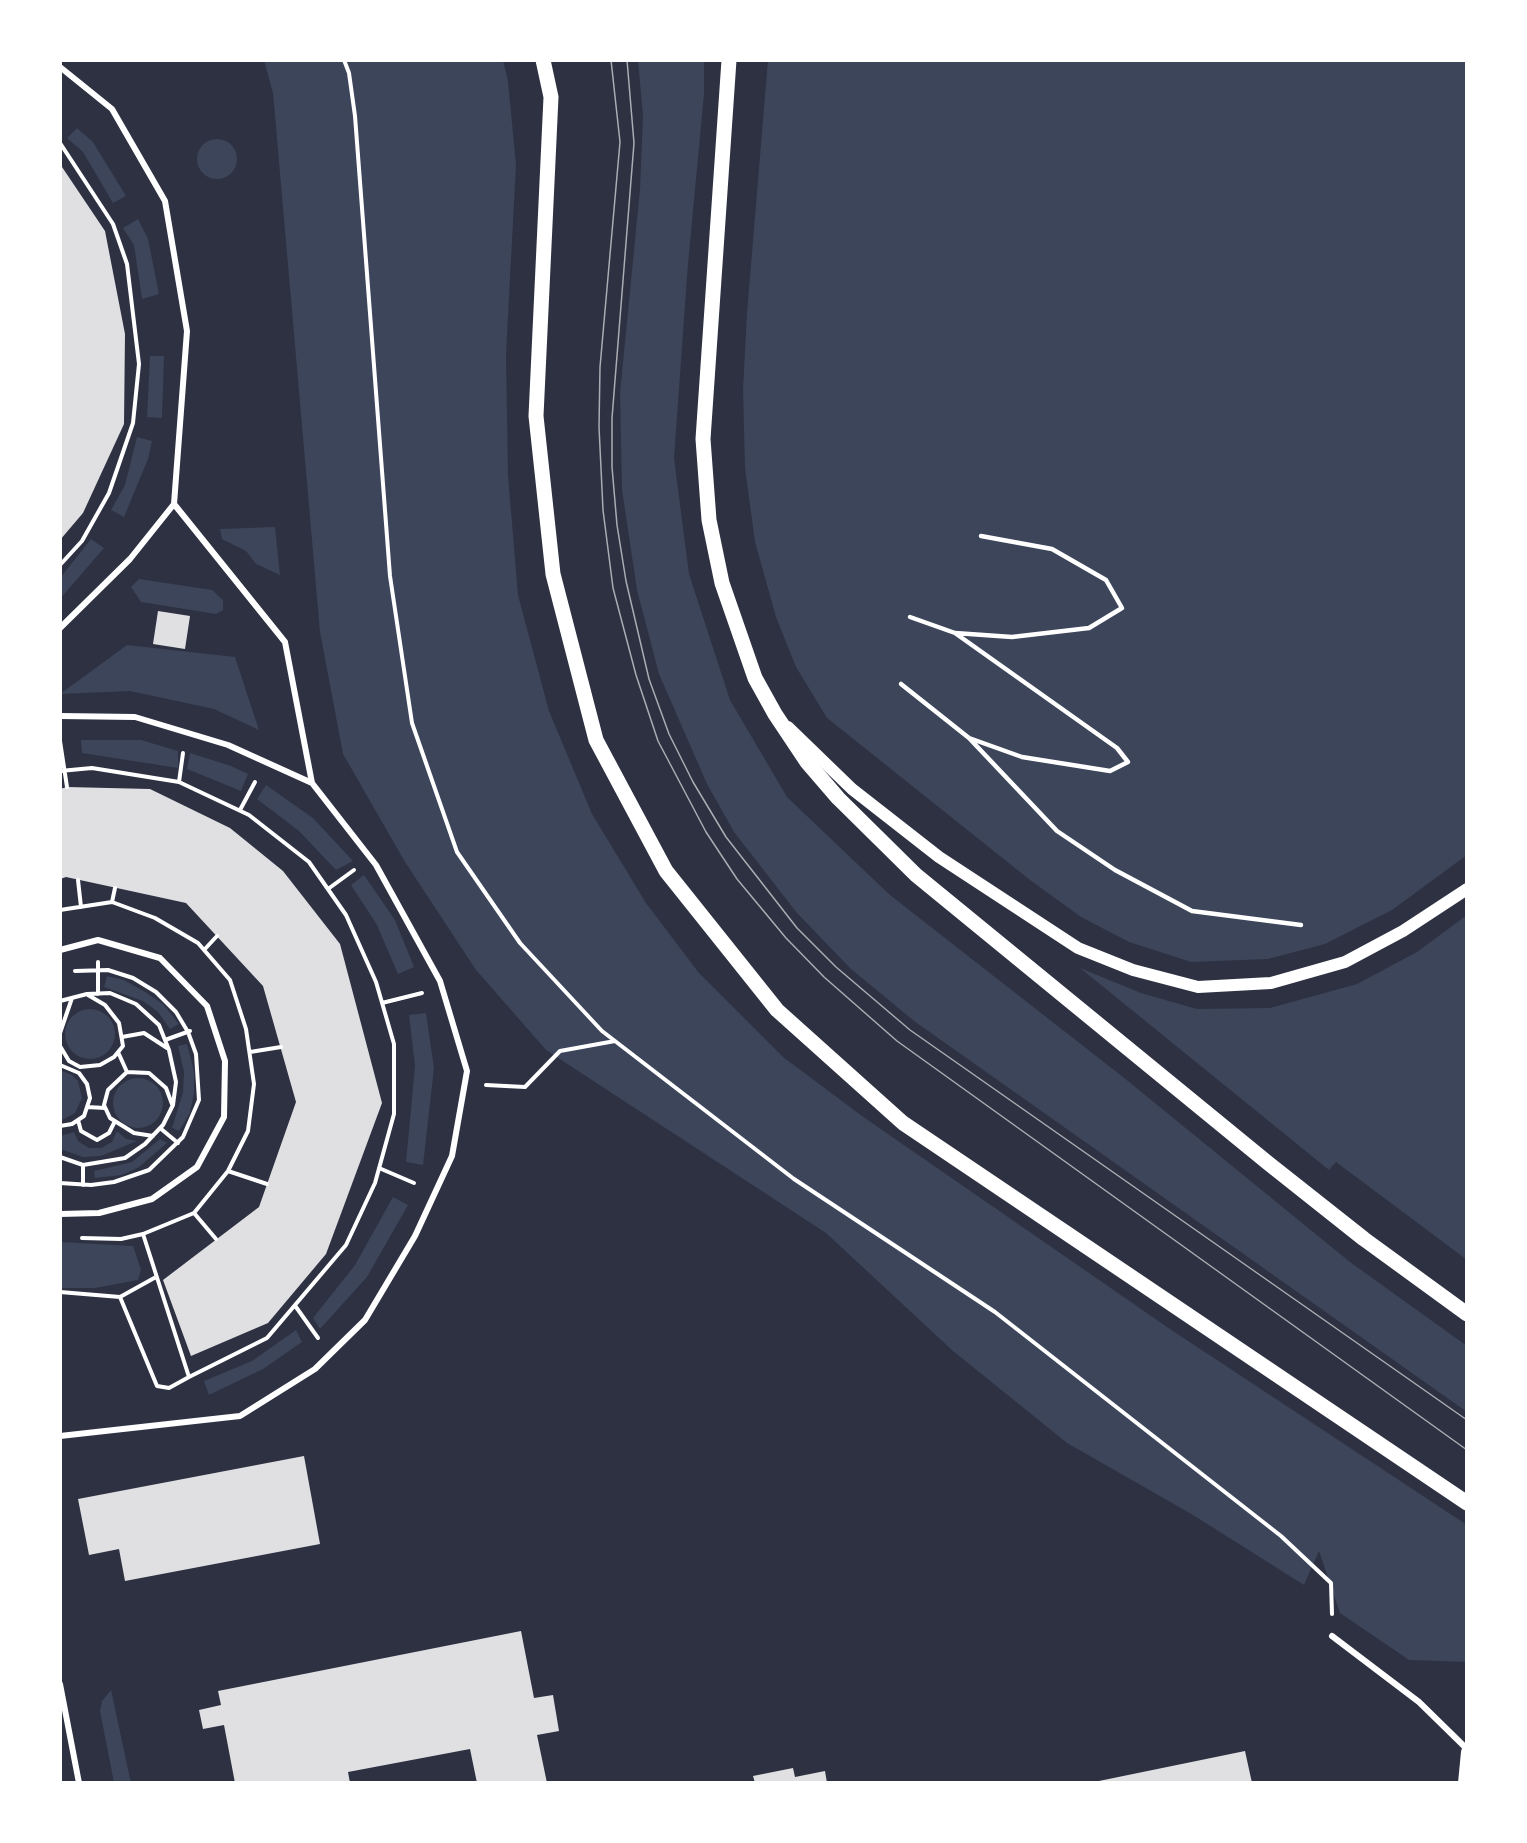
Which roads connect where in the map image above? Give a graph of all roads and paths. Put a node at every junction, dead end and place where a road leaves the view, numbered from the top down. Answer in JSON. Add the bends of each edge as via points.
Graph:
{"nodes":[{"id":1,"x":543,"y":60,"type":"edge"},
{"id":2,"x":729,"y":60,"type":"edge"},
{"id":3,"x":60,"y":67,"type":"edge"},
{"id":4,"x":60,"y":143,"type":"edge"},
{"id":5,"x":174,"y":504,"type":"junction"},
{"id":6,"x":981,"y":536,"type":"dead end"},
{"id":7,"x":60,"y":565,"type":"edge"},
{"id":8,"x":910,"y":617,"type":"dead end"},
{"id":9,"x":60,"y":628,"type":"edge"},
{"id":10,"x":955,"y":633,"type":"junction"},
{"id":11,"x":901,"y":684,"type":"dead end"},
{"id":12,"x":775,"y":714,"type":"junction"},
{"id":13,"x":60,"y":716,"type":"edge"},
{"id":14,"x":969,"y":738,"type":"junction"},
{"id":15,"x":60,"y":741,"type":"edge"},
{"id":16,"x":265,"y":762,"type":"junction"},
{"id":17,"x":312,"y":783,"type":"junction"},
{"id":18,"x":67,"y":787,"type":"dead end"},
{"id":19,"x":240,"y":810,"type":"dead end"},
{"id":20,"x":370,"y":858,"type":"junction"},
{"id":21,"x":78,"y":880,"type":"dead end"},
{"id":22,"x":115,"y":888,"type":"dead end"},
{"id":23,"x":328,"y":889,"type":"dead end"},
{"id":24,"x":1467,"y":889,"type":"edge"},
{"id":25,"x":112,"y":902,"type":"dead end"},
{"id":26,"x":81,"y":907,"type":"dead end"},
{"id":27,"x":1301,"y":925,"type":"dead end"},
{"id":28,"x":217,"y":936,"type":"dead end"},
{"id":29,"x":60,"y":950,"type":"edge"},
{"id":30,"x":204,"y":950,"type":"dead end"},
{"id":31,"x":98,"y":970,"type":"junction"},
{"id":32,"x":74,"y":972,"type":"dead end"},
{"id":33,"x":442,"y":988,"type":"junction"},
{"id":34,"x":87,"y":994,"type":"junction"},
{"id":35,"x":98,"y":994,"type":"junction"},
{"id":36,"x":72,"y":998,"type":"junction"},
{"id":37,"x":60,"y":1001,"type":"edge"},
{"id":38,"x":382,"y":1003,"type":"dead end"},
{"id":39,"x":188,"y":1032,"type":"junction"},
{"id":40,"x":60,"y":1033,"type":"edge"},
{"id":41,"x":122,"y":1037,"type":"junction"},
{"id":42,"x":165,"y":1040,"type":"junction"},
{"id":43,"x":616,"y":1041,"type":"dead end"},
{"id":44,"x":60,"y":1046,"type":"edge"},
{"id":45,"x":281,"y":1047,"type":"dead end"},
{"id":46,"x":169,"y":1050,"type":"junction"},
{"id":47,"x":118,"y":1052,"type":"junction"},
{"id":48,"x":250,"y":1052,"type":"dead end"},
{"id":49,"x":74,"y":1064,"type":"junction"},
{"id":50,"x":60,"y":1065,"type":"edge"},
{"id":51,"x":72,"y":1069,"type":"junction"},
{"id":52,"x":127,"y":1072,"type":"junction"},
{"id":53,"x":464,"y":1084,"type":"junction"},
{"id":54,"x":173,"y":1105,"type":"junction"},
{"id":55,"x":87,"y":1107,"type":"junction"},
{"id":56,"x":106,"y":1108,"type":"junction"},
{"id":57,"x":78,"y":1120,"type":"junction"},
{"id":58,"x":115,"y":1121,"type":"junction"},
{"id":59,"x":60,"y":1126,"type":"edge"},
{"id":60,"x":160,"y":1128,"type":"junction"},
{"id":61,"x":153,"y":1136,"type":"junction"},
{"id":62,"x":178,"y":1142,"type":"junction"},
{"id":63,"x":60,"y":1157,"type":"edge"},
{"id":64,"x":83,"y":1165,"type":"junction"},
{"id":65,"x":379,"y":1168,"type":"dead end"},
{"id":66,"x":228,"y":1171,"type":"dead end"},
{"id":67,"x":60,"y":1183,"type":"edge"},
{"id":68,"x":267,"y":1184,"type":"dead end"},
{"id":69,"x":83,"y":1185,"type":"junction"},
{"id":70,"x":435,"y":1192,"type":"junction"},
{"id":71,"x":60,"y":1214,"type":"edge"},
{"id":72,"x":194,"y":1214,"type":"dead end"},
{"id":73,"x":216,"y":1239,"type":"dead end"},
{"id":74,"x":156,"y":1277,"type":"dead end"},
{"id":75,"x":60,"y":1292,"type":"edge"},
{"id":76,"x":120,"y":1297,"type":"junction"},
{"id":77,"x":296,"y":1307,"type":"dead end"},
{"id":78,"x":1467,"y":1314,"type":"edge"},
{"id":79,"x":329,"y":1355,"type":"junction"},
{"id":80,"x":189,"y":1377,"type":"dead end"},
{"id":81,"x":60,"y":1436,"type":"edge"},
{"id":82,"x":1467,"y":1503,"type":"edge"},
{"id":83,"x":1281,"y":1536,"type":"dead end"},
{"id":84,"x":1332,"y":1636,"type":"joint"},
{"id":85,"x":60,"y":1684,"type":"edge"},
{"id":86,"x":1467,"y":1751,"type":"edge"},
{"id":87,"x":79,"y":1783,"type":"edge"},
{"id":88,"x":1464,"y":1783,"type":"edge"}],
"edges":[{"from":1,"to":82,"type":"main road","via":[[551,97],[536,416],[553,574],[596,740],[666,872],[777,1010],[903,1123]]},
{"from":2,"to":12,"type":"main road","via":[[703,438],[709,520],[722,583],[755,678]]},
{"from":3,"to":5,"type":"street","via":[[112,109],[165,201],[187,331]]},
{"from":4,"to":7,"type":"path","via":[[113,224],[127,264],[139,364],[134,423],[109,493],[82,541]]},
{"from":5,"to":9,"type":"street","via":[[130,559]]},
{"from":5,"to":17,"type":"street","via":[[285,642]]},
{"from":6,"to":10,"type":"lane","via":[[1052,549],[1106,580],[1122,608],[1089,628],[1012,637]]},
{"from":8,"to":10,"type":"lane"},
{"from":10,"to":14,"type":"lane","via":[[1117,748],[1128,762],[1110,771],[1022,757]]},
{"from":11,"to":14,"type":"lane"},
{"from":12,"to":24,"type":"main road","via":[[852,789],[939,857],[1077,948],[1133,970],[1198,987],[1270,983],[1345,962],[1403,931]]},
{"from":12,"to":78,"type":"main road","via":[[807,762],[838,798],[916,875],[1277,1170]]},
{"from":13,"to":16,"type":"street","via":[[135,717],[228,745]]},
{"from":14,"to":27,"type":"lane","via":[[1057,831],[1115,870],[1192,911]]},
{"from":15,"to":18,"type":"path"},
{"from":16,"to":17,"type":"street"},
{"from":16,"to":19,"type":"path"},
{"from":17,"to":20,"type":"street"},
{"from":20,"to":23,"type":"path"},
{"from":20,"to":33,"type":"street"},
{"from":21,"to":26,"type":"path"},
{"from":22,"to":25,"type":"path"},
{"from":28,"to":30,"type":"path"},
{"from":29,"to":71,"type":"street","via":[[98,940],[160,958],[207,1006],[225,1061],[224,1117],[196,1167],[152,1199],[99,1213]]},
{"from":31,"to":32,"type":"path"},
{"from":31,"to":35,"type":"path"},
{"from":31,"to":39,"type":"path","via":[[134,978],[156,992],[176,1012]]},
{"from":33,"to":38,"type":"path"},
{"from":33,"to":53,"type":"street","via":[[467,1071]]},
{"from":34,"to":35,"type":"path"},
{"from":34,"to":36,"type":"path"},
{"from":34,"to":41,"type":"path","via":[[105,1005],[119,1023]]},
{"from":35,"to":42,"type":"path","via":[[110,993],[136,1004],[159,1025]]},
{"from":36,"to":37,"type":"path"},
{"from":36,"to":40,"type":"path"},
{"from":39,"to":42,"type":"path"},
{"from":39,"to":62,"type":"path","via":[[196,1054],[199,1100]]},
{"from":41,"to":46,"type":"path","via":[[144,1033]]},
{"from":41,"to":47,"type":"path","via":[[123,1046]]},
{"from":42,"to":46,"type":"path"},
{"from":43,"to":53,"type":"path","via":[[560,1051],[525,1087]]},
{"from":44,"to":49,"type":"path"},
{"from":45,"to":48,"type":"path"},
{"from":46,"to":54,"type":"path","via":[[176,1082]]},
{"from":47,"to":49,"type":"path","via":[[100,1065]]},
{"from":47,"to":52,"type":"path"},
{"from":49,"to":51,"type":"path"},
{"from":50,"to":51,"type":"path"},
{"from":51,"to":55,"type":"path","via":[[87,1084]]},
{"from":52,"to":54,"type":"path","via":[[157,1077]]},
{"from":52,"to":56,"type":"path","via":[[108,1090]]},
{"from":53,"to":70,"type":"street","via":[[452,1156]]},
{"from":54,"to":60,"type":"path"},
{"from":55,"to":56,"type":"path"},
{"from":55,"to":57,"type":"path"},
{"from":56,"to":58,"type":"path"},
{"from":57,"to":58,"type":"path","via":[[81,1131],[97,1140],[109,1133]]},
{"from":57,"to":59,"type":"path"},
{"from":58,"to":61,"type":"path","via":[[134,1132]]},
{"from":60,"to":61,"type":"path"},
{"from":60,"to":62,"type":"path"},
{"from":61,"to":64,"type":"path","via":[[125,1158]]},
{"from":62,"to":69,"type":"path","via":[[150,1170],[114,1182]]},
{"from":63,"to":64,"type":"path"},
{"from":64,"to":69,"type":"path"},
{"from":65,"to":70,"type":"path"},
{"from":66,"to":68,"type":"path"},
{"from":67,"to":69,"type":"path"},
{"from":70,"to":79,"type":"street","via":[[415,1236],[365,1320]]},
{"from":72,"to":73,"type":"path"},
{"from":74,"to":76,"type":"path"},
{"from":75,"to":76,"type":"path"},
{"from":76,"to":80,"type":"path","via":[[157,1386],[169,1388]]},
{"from":77,"to":79,"type":"path"},
{"from":79,"to":81,"type":"street","via":[[315,1369],[240,1416]]},
{"from":83,"to":84,"type":"path","via":[[1331,1583]]},
{"from":84,"to":86,"type":"street","via":[[1419,1702]]},
{"from":85,"to":87,"type":"street"},
{"from":86,"to":88,"type":"main road"}]}
